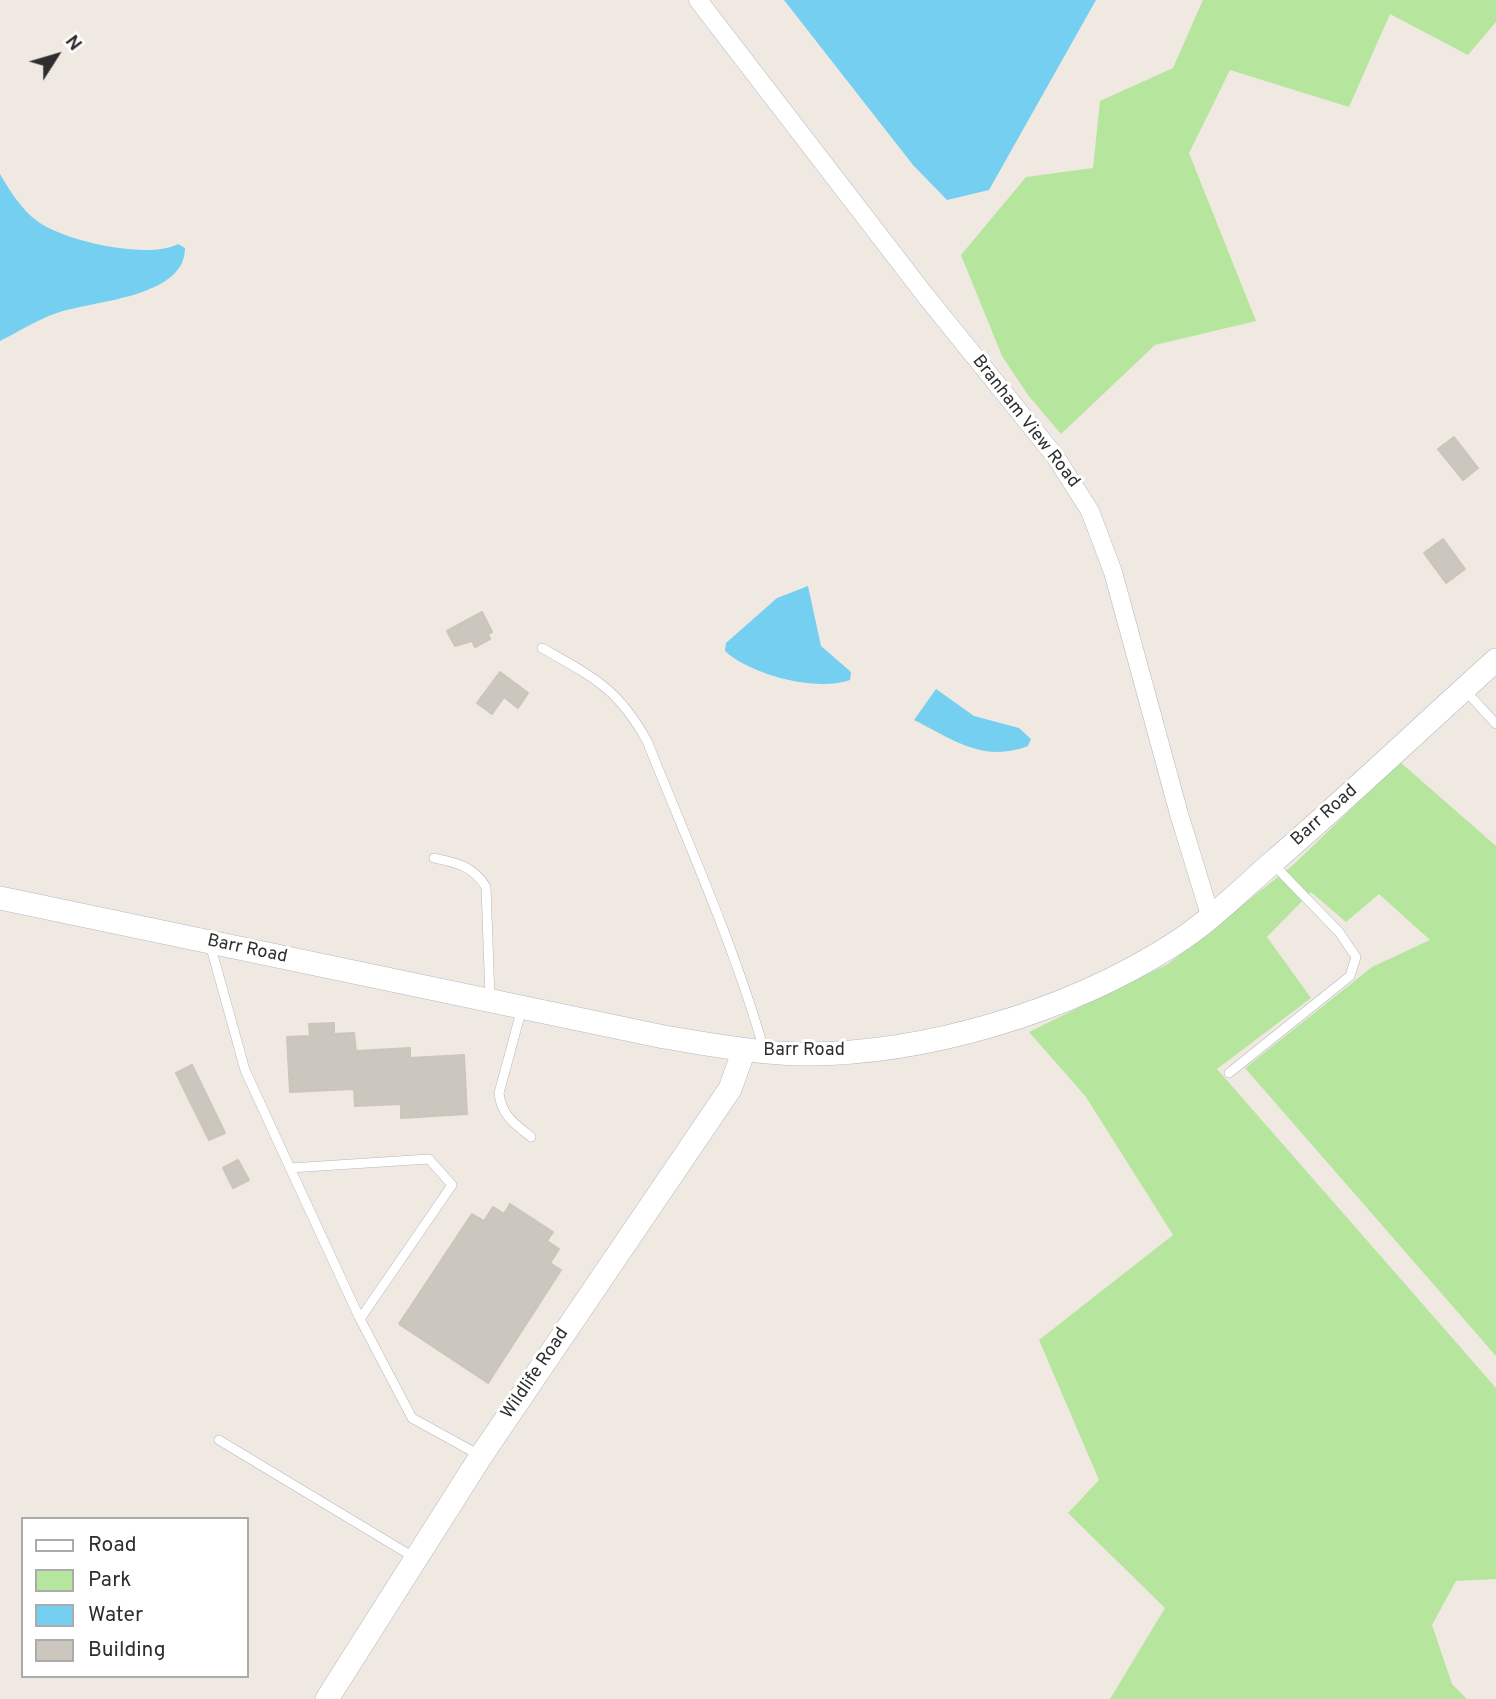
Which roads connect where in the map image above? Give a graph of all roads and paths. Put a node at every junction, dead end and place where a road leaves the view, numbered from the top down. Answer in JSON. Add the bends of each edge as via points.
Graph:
{"nodes":[{"id":1,"x":698,"y":0,"type":"edge"},
{"id":2,"x":542,"y":648,"type":"dead end"},
{"id":3,"x":1496,"y":660,"type":"edge"},
{"id":4,"x":1464,"y":689,"type":"junction"},
{"id":5,"x":1496,"y":724,"type":"edge"},
{"id":6,"x":435,"y":858,"type":"dead end"},
{"id":7,"x":1272,"y":863,"type":"junction"},
{"id":8,"x":0,"y":898,"type":"edge"},
{"id":9,"x":1210,"y":915,"type":"junction"},
{"id":10,"x":209,"y":942,"type":"junction"},
{"id":11,"x":490,"y":1000,"type":"junction"},
{"id":12,"x":522,"y":1006,"type":"junction"},
{"id":13,"x":755,"y":1051,"type":"junction"},
{"id":14,"x":1229,"y":1073,"type":"dead end"},
{"id":15,"x":531,"y":1137,"type":"dead end"},
{"id":16,"x":290,"y":1168,"type":"junction"},
{"id":17,"x":360,"y":1319,"type":"junction"},
{"id":18,"x":219,"y":1440,"type":"dead end"},
{"id":19,"x":481,"y":1456,"type":"junction"},
{"id":20,"x":415,"y":1558,"type":"junction"},
{"id":21,"x":327,"y":1699,"type":"edge"}],
"edges":[{"from":1,"to":9,"type":"street","name":"Branham View Road","via":[[1055,456],[1090,511],[1113,572]]},
{"from":2,"to":13,"type":"lane","via":[[597,679],[631,711],[647,741],[755,1013]]},
{"from":3,"to":4,"type":"street","name":"Barr Road"},
{"from":4,"to":5,"type":"lane"},
{"from":4,"to":7,"type":"street","name":"Barr Road"},
{"from":6,"to":11,"type":"lane","via":[[465,865],[486,887]]},
{"from":7,"to":9,"type":"street","name":"Barr Road"},
{"from":7,"to":14,"type":"lane","via":[[1339,932],[1356,957],[1350,976]]},
{"from":8,"to":10,"type":"street","name":"Barr Road"},
{"from":9,"to":13,"type":"street","name":"Barr Road","via":[[1147,960],[1013,1020],[945,1037],[850,1051]]},
{"from":10,"to":11,"type":"street","name":"Barr Road"},
{"from":10,"to":16,"type":"lane","via":[[245,1070]]},
{"from":11,"to":12,"type":"street","name":"Barr Road"},
{"from":12,"to":13,"type":"street","name":"Barr Road"},
{"from":12,"to":15,"type":"lane","via":[[499,1093],[500,1106],[509,1119]]},
{"from":13,"to":19,"type":"street","name":"Wildlife Road"},
{"from":16,"to":17,"type":"lane"},
{"from":16,"to":17,"type":"lane","via":[[429,1160],[452,1185]]},
{"from":17,"to":19,"type":"lane","via":[[412,1418]]},
{"from":18,"to":20,"type":"lane"},
{"from":19,"to":20,"type":"street","name":"Wildlife Road"},
{"from":20,"to":21,"type":"street","name":"Wildlife Road"}]}
